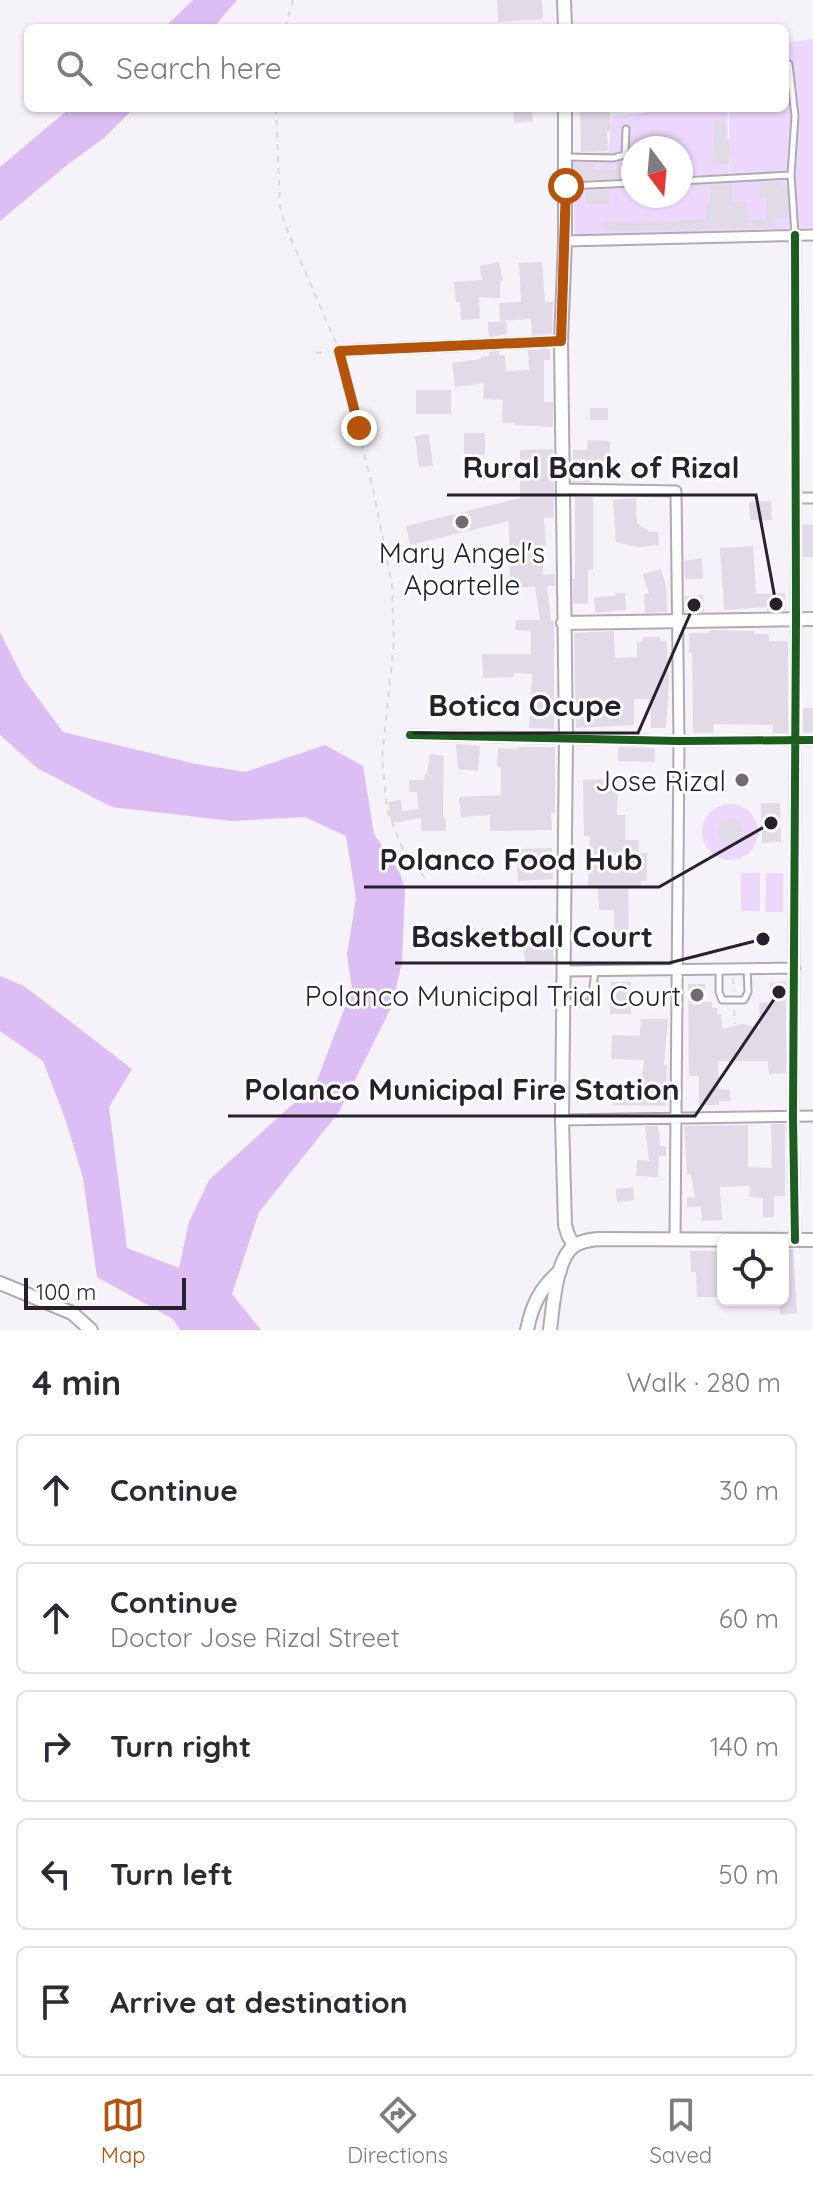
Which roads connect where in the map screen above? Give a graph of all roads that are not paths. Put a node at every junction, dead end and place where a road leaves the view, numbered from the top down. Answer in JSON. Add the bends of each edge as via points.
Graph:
{"nodes":[{"id":1,"x":564,"y":0,"type":"edge"},
{"id":2,"x":565,"y":24,"type":"edge"},
{"id":3,"x":789,"y":64,"type":"dead end"},
{"id":4,"x":565,"y":112,"type":"edge"},
{"id":5,"x":626,"y":129,"type":"dead end"},
{"id":6,"x":566,"y":157,"type":"junction"},
{"id":7,"x":791,"y":175,"type":"junction"},
{"id":8,"x":693,"y":180,"type":"edge"},
{"id":9,"x":621,"y":184,"type":"edge"},
{"id":10,"x":566,"y":186,"type":"junction"},
{"id":11,"x":795,"y":235,"type":"junction"},
{"id":12,"x":813,"y":235,"type":"edge"},
{"id":13,"x":565,"y":241,"type":"junction"},
{"id":14,"x":561,"y":341,"type":"junction"},
{"id":15,"x":339,"y":351,"type":"road end"},
{"id":16,"x":563,"y":489,"type":"junction"},
{"id":17,"x":796,"y":498,"type":"junction"},
{"id":18,"x":813,"y":498,"type":"edge"},
{"id":19,"x":796,"y":619,"type":"junction"},
{"id":20,"x":813,"y":619,"type":"edge"},
{"id":21,"x":677,"y":621,"type":"junction"},
{"id":22,"x":563,"y":623,"type":"junction"},
{"id":23,"x":410,"y":735,"type":"dead end"},
{"id":24,"x":566,"y":739,"type":"junction"},
{"id":25,"x":794,"y":740,"type":"junction"},
{"id":26,"x":813,"y":740,"type":"edge"},
{"id":27,"x":679,"y":741,"type":"junction"},
{"id":28,"x":747,"y":968,"type":"junction"},
{"id":29,"x":795,"y":968,"type":"junction"},
{"id":30,"x":677,"y":969,"type":"junction"},
{"id":31,"x":719,"y":969,"type":"junction"},
{"id":32,"x":595,"y":970,"type":"junction"},
{"id":33,"x":564,"y":971,"type":"junction"},
{"id":34,"x":564,"y":1002,"type":"junction"},
{"id":35,"x":813,"y":1116,"type":"edge"},
{"id":36,"x":793,"y":1117,"type":"junction"},
{"id":37,"x":676,"y":1119,"type":"junction"},
{"id":38,"x":562,"y":1120,"type":"junction"},
{"id":39,"x":675,"y":1239,"type":"junction"},
{"id":40,"x":795,"y":1240,"type":"junction"},
{"id":41,"x":813,"y":1240,"type":"edge"},
{"id":42,"x":574,"y":1246,"type":"junction"},
{"id":43,"x":560,"y":1271,"type":"junction"},
{"id":44,"x":0,"y":1283,"type":"edge"},
{"id":45,"x":91,"y":1330,"type":"edge"},
{"id":46,"x":527,"y":1330,"type":"edge"},
{"id":47,"x":550,"y":1330,"type":"edge"}],
"edges":[{"from":1,"to":2,"type":"main road"},
{"from":3,"to":7,"type":"lane","via":[[795,116]]},
{"from":4,"to":6,"type":"main road"},
{"from":5,"to":6,"type":"lane","via":[[625,155]]},
{"from":6,"to":10,"type":"main road"},
{"from":7,"to":8,"type":"lane"},
{"from":7,"to":11,"type":"lane"},
{"from":9,"to":10,"type":"lane"},
{"from":10,"to":13,"type":"main road"},
{"from":11,"to":12,"type":"street"},
{"from":11,"to":13,"type":"street"},
{"from":11,"to":17,"type":"street"},
{"from":13,"to":14,"type":"main road"},
{"from":14,"to":15,"type":"street"},
{"from":14,"to":16,"type":"main road"},
{"from":16,"to":21,"type":"street","via":[[676,491]]},
{"from":16,"to":22,"type":"main road"},
{"from":17,"to":18,"type":"street"},
{"from":17,"to":19,"type":"street"},
{"from":19,"to":20,"type":"main road"},
{"from":19,"to":21,"type":"main road"},
{"from":19,"to":25,"type":"street"},
{"from":21,"to":22,"type":"main road"},
{"from":21,"to":27,"type":"street"},
{"from":22,"to":24,"type":"main road"},
{"from":23,"to":24,"type":"street"},
{"from":24,"to":27,"type":"street"},
{"from":24,"to":33,"type":"main road"},
{"from":25,"to":26,"type":"street"},
{"from":25,"to":27,"type":"street"},
{"from":25,"to":29,"type":"street"},
{"from":27,"to":30,"type":"street"},
{"from":28,"to":29,"type":"street"},
{"from":28,"to":31,"type":"street"},
{"from":28,"to":31,"type":"lane","via":[[744,1000],[722,1000]]},
{"from":29,"to":36,"type":"street"},
{"from":30,"to":31,"type":"street"},
{"from":30,"to":32,"type":"street"},
{"from":30,"to":37,"type":"street"},
{"from":32,"to":33,"type":"street"},
{"from":32,"to":34,"type":"lane","via":[[591,1003]]},
{"from":33,"to":34,"type":"main road"},
{"from":34,"to":38,"type":"main road"},
{"from":35,"to":36,"type":"street"},
{"from":36,"to":37,"type":"street"},
{"from":36,"to":40,"type":"street"},
{"from":37,"to":38,"type":"street"},
{"from":37,"to":39,"type":"street"},
{"from":38,"to":42,"type":"main road","via":[[565,1225]]},
{"from":39,"to":40,"type":"main road"},
{"from":39,"to":42,"type":"main road","via":[[598,1239]]},
{"from":40,"to":41,"type":"main road"},
{"from":42,"to":43,"type":"main road"},
{"from":43,"to":46,"type":"main road","via":[[536,1299]]},
{"from":43,"to":47,"type":"main road"},
{"from":44,"to":45,"type":"main road","via":[[72,1313]]}]}
